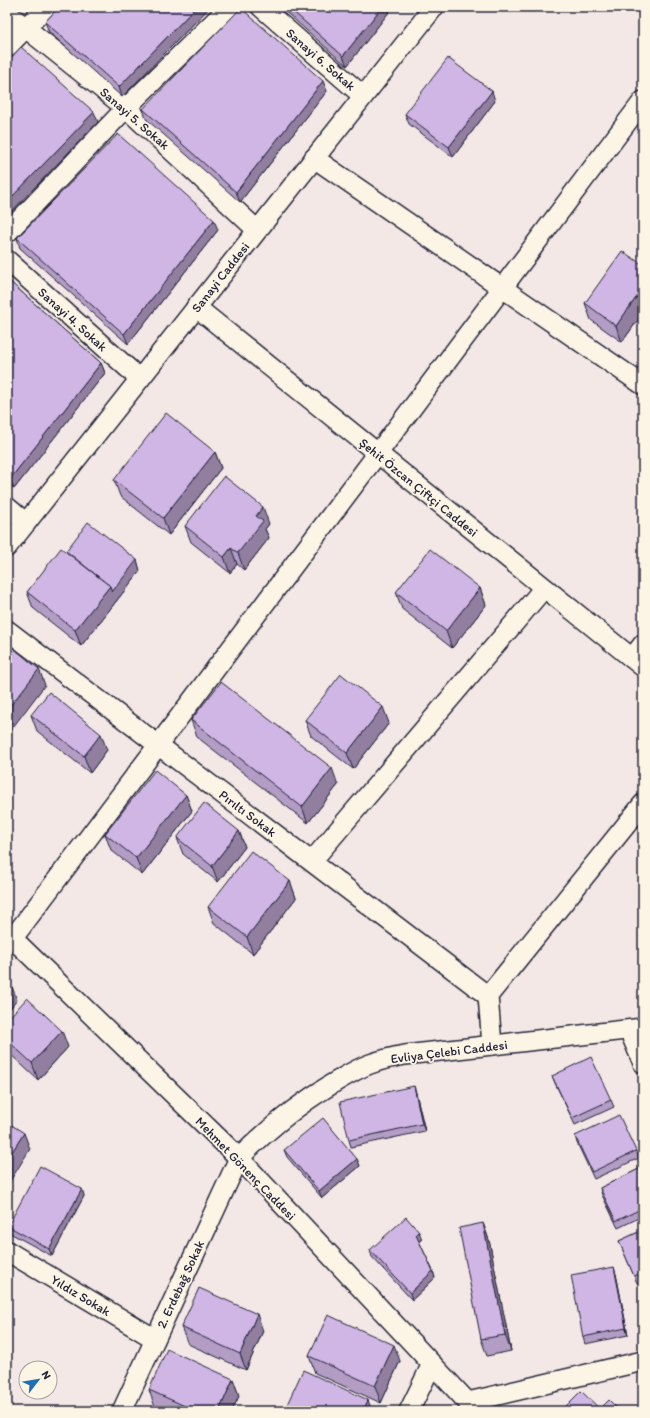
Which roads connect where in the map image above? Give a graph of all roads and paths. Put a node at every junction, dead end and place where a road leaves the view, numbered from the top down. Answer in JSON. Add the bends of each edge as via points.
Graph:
{"nodes":[{"id":1,"x":46,"y":7,"type":"edge"},
{"id":2,"x":229,"y":7,"type":"edge"},
{"id":3,"x":261,"y":7,"type":"edge"},
{"id":4,"x":434,"y":7,"type":"edge"},
{"id":5,"x":7,"y":13,"type":"edge"},
{"id":6,"x":26,"y":28,"type":"junction"},
{"id":7,"x":7,"y":47,"type":"edge"},
{"id":8,"x":363,"y":96,"type":"junction"},
{"id":9,"x":126,"y":108,"type":"junction"},
{"id":10,"x":640,"y":112,"type":"edge"},
{"id":11,"x":314,"y":158,"type":"junction"},
{"id":12,"x":257,"y":230,"type":"junction"},
{"id":13,"x":7,"y":233,"type":"edge"},
{"id":14,"x":7,"y":260,"type":"edge"},
{"id":15,"x":502,"y":288,"type":"junction"},
{"id":16,"x":196,"y":307,"type":"junction"},
{"id":17,"x":140,"y":379,"type":"junction"},
{"id":18,"x":643,"y":385,"type":"edge"},
{"id":19,"x":377,"y":454,"type":"junction"},
{"id":20,"x":7,"y":507,"type":"edge"},
{"id":21,"x":26,"y":524,"type":"junction"},
{"id":22,"x":7,"y":547,"type":"edge"},
{"id":23,"x":544,"y":588,"type":"junction"},
{"id":24,"x":7,"y":630,"type":"edge"},
{"id":25,"x":639,"y":656,"type":"edge"},
{"id":26,"x":158,"y":744,"type":"junction"},
{"id":27,"x":643,"y":804,"type":"edge"},
{"id":28,"x":312,"y":861,"type":"junction"},
{"id":29,"x":10,"y":936,"type":"edge"},
{"id":30,"x":488,"y":996,"type":"junction"},
{"id":31,"x":636,"y":1029,"type":"edge"},
{"id":32,"x":492,"y":1045,"type":"junction"},
{"id":33,"x":643,"y":1063,"type":"edge"},
{"id":34,"x":239,"y":1158,"type":"junction"},
{"id":35,"x":7,"y":1251,"type":"edge"},
{"id":36,"x":155,"y":1339,"type":"junction"},
{"id":37,"x":643,"y":1362,"type":"edge"},
{"id":38,"x":432,"y":1364,"type":"junction"},
{"id":39,"x":472,"y":1407,"type":"edge"},
{"id":40,"x":122,"y":1411,"type":"edge"},
{"id":41,"x":409,"y":1411,"type":"edge"}],
"edges":[{"from":1,"to":6,"type":"street"},
{"from":2,"to":9,"type":"street"},
{"from":3,"to":8,"type":"street","name":"Sanayi 6. Sokak"},
{"from":4,"to":8,"type":"street","name":"Sanayi Caddesi"},
{"from":5,"to":6,"type":"street","name":"Sanayi 5. Sokak"},
{"from":6,"to":7,"type":"street"},
{"from":6,"to":9,"type":"street","name":"Sanayi 5. Sokak"},
{"from":8,"to":11,"type":"street","name":"Sanayi Caddesi"},
{"from":9,"to":12,"type":"street","name":"Sanayi 5. Sokak"},
{"from":9,"to":13,"type":"street"},
{"from":10,"to":15,"type":"street"},
{"from":11,"to":12,"type":"street","name":"Sanayi Caddesi"},
{"from":11,"to":15,"type":"street"},
{"from":12,"to":16,"type":"street","name":"Sanayi Caddesi"},
{"from":14,"to":17,"type":"street","name":"Sanayi 4. Sokak"},
{"from":15,"to":18,"type":"street"},
{"from":15,"to":19,"type":"street"},
{"from":16,"to":17,"type":"street","name":"Sanayi Caddesi"},
{"from":16,"to":19,"type":"street","name":"Şehit Özcan Çiftçi Caddesi"},
{"from":17,"to":21,"type":"street","name":"Sanayi Caddesi"},
{"from":19,"to":23,"type":"street","name":"Şehit Özcan Çiftçi Caddesi"},
{"from":19,"to":26,"type":"street"},
{"from":20,"to":21,"type":"street"},
{"from":21,"to":22,"type":"street","name":"Sanayi Caddesi"},
{"from":23,"to":25,"type":"street","name":"Şehit Özcan Çiftçi Caddesi"},
{"from":23,"to":28,"type":"street"},
{"from":24,"to":26,"type":"street","name":"Pırıltı Sokak"},
{"from":26,"to":28,"type":"street","name":"Pırıltı Sokak"},
{"from":26,"to":29,"type":"street"},
{"from":27,"to":30,"type":"street"},
{"from":28,"to":30,"type":"street","name":"Pırıltı Sokak"},
{"from":29,"to":34,"type":"street","name":"Mehmet Gönenç Caddesi"},
{"from":30,"to":32,"type":"street"},
{"from":31,"to":32,"type":"street","name":"Evliya Çelebi Caddesi"},
{"from":31,"to":33,"type":"street"},
{"from":32,"to":34,"type":"street","name":"Evliya Çelebi Caddesi","via":[[405,1055],[368,1064],[328,1086],[288,1113]]},
{"from":34,"to":36,"type":"street","name":"2. Erdebağ Sokak"},
{"from":34,"to":38,"type":"street","name":"Mehmet Gönenç Caddesi"},
{"from":35,"to":36,"type":"street","name":"Yıldız Sokak"},
{"from":36,"to":40,"type":"street","name":"2. Erdebağ Sokak"},
{"from":37,"to":39,"type":"street"},
{"from":38,"to":39,"type":"street","name":"Mehmet Gönenç Caddesi"},
{"from":38,"to":41,"type":"street"}]}
